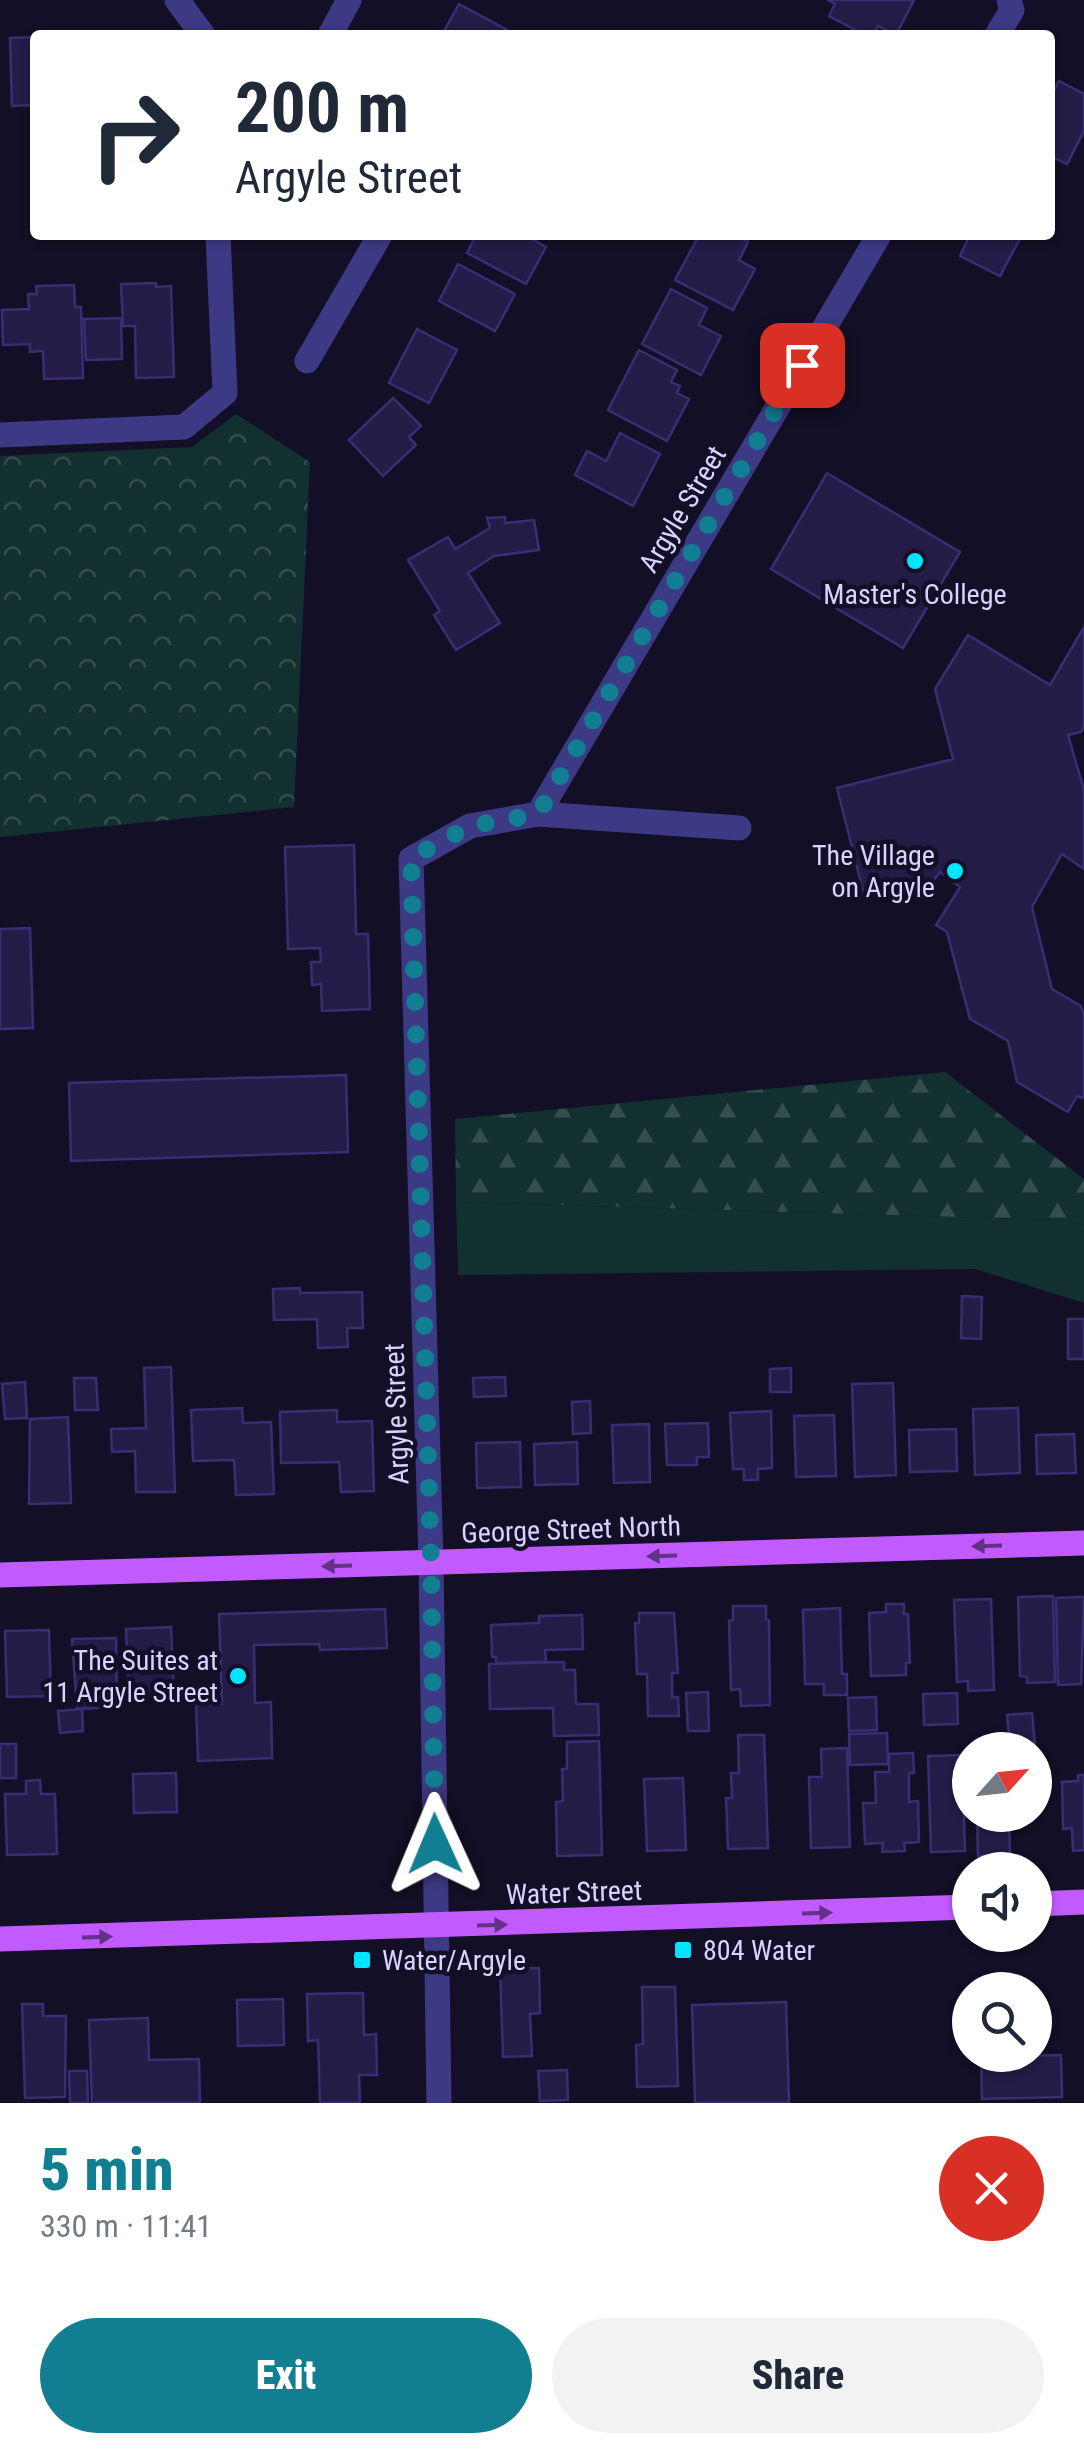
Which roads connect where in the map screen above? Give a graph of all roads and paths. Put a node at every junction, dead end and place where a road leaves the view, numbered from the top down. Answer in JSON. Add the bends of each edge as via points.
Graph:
{"nodes":[{"id":1,"x":177,"y":0,"type":"edge"},
{"id":2,"x":349,"y":0,"type":"edge"},
{"id":3,"x":1009,"y":0,"type":"edge"},
{"id":4,"x":199,"y":30,"type":"edge"},
{"id":5,"x":333,"y":30,"type":"edge"},
{"id":6,"x":1000,"y":30,"type":"edge"},
{"id":7,"x":218,"y":240,"type":"edge"},
{"id":8,"x":377,"y":240,"type":"edge"},
{"id":9,"x":876,"y":240,"type":"edge"},
{"id":10,"x":307,"y":362,"type":"dead end"},
{"id":11,"x":0,"y":434,"type":"edge"},
{"id":12,"x":538,"y":814,"type":"junction"},
{"id":13,"x":739,"y":828,"type":"dead end"},
{"id":14,"x":1084,"y":1544,"type":"edge"},
{"id":15,"x":431,"y":1563,"type":"junction"},
{"id":16,"x":0,"y":1575,"type":"edge"},
{"id":17,"x":1084,"y":1902,"type":"edge"},
{"id":18,"x":1052,"y":1903,"type":"edge"},
{"id":19,"x":952,"y":1908,"type":"edge"},
{"id":20,"x":437,"y":1927,"type":"junction"},
{"id":21,"x":0,"y":1940,"type":"edge"},
{"id":22,"x":439,"y":2103,"type":"edge"}],
"edges":[{"from":1,"to":4,"type":"street"},
{"from":2,"to":5,"type":"street"},
{"from":3,"to":6,"type":"street","via":[[1012,10]]},
{"from":7,"to":11,"type":"street","via":[[225,393],[184,427]]},
{"from":8,"to":10,"type":"street"},
{"from":9,"to":12,"type":"street","name":"Argyle Street"},
{"from":12,"to":13,"type":"street","name":"Argyle Street"},
{"from":12,"to":15,"type":"street","name":"Argyle Street","via":[[470,826],[411,858]]},
{"from":14,"to":15,"type":"main road","name":"George Street North","one_way":true},
{"from":15,"to":16,"type":"main road","name":"George Street North","one_way":true},
{"from":15,"to":20,"type":"street","name":"Argyle Street"},
{"from":17,"to":18,"type":"main road"},
{"from":20,"to":19,"type":"main road","name":"Water Street","one_way":true},
{"from":21,"to":20,"type":"main road","name":"Water Street","one_way":true},
{"from":20,"to":22,"type":"street","name":"Argyle Street"}]}
